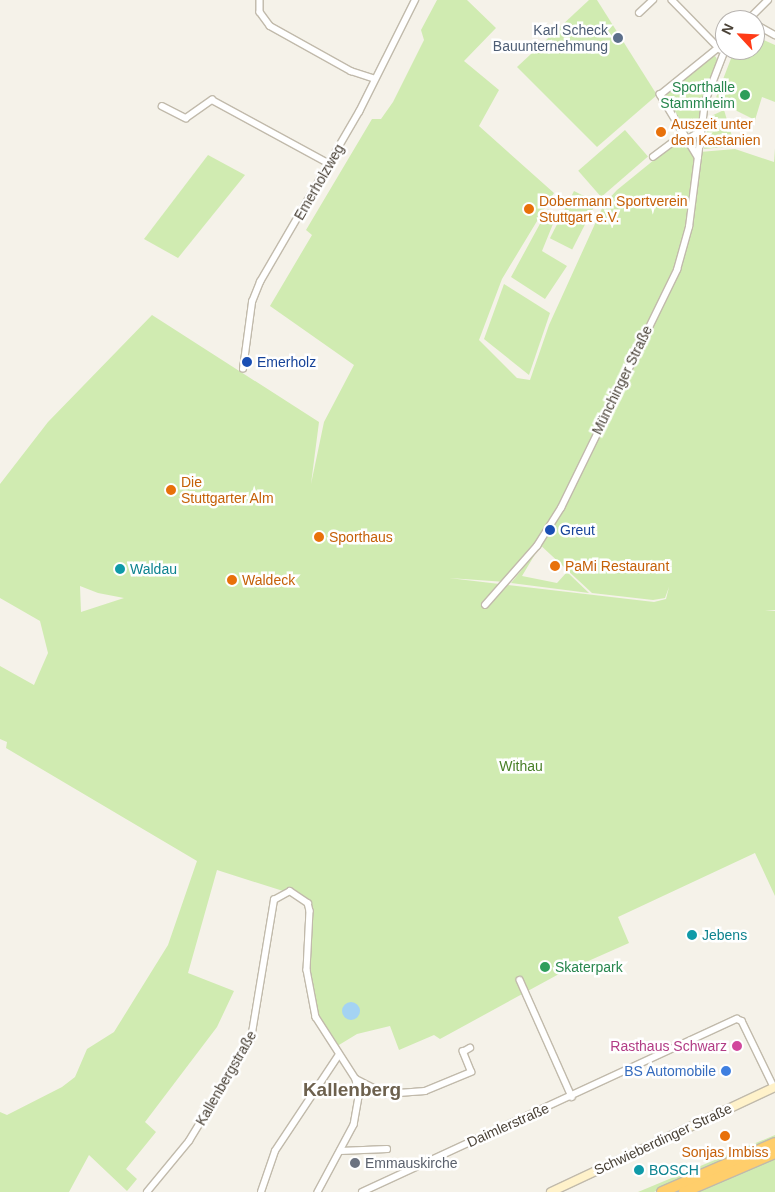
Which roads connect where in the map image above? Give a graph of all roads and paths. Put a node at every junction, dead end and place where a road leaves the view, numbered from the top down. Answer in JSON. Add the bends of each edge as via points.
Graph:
{"nodes":[{"id":1,"x":260,"y":0,"type":"edge"},
{"id":2,"x":415,"y":0,"type":"edge"},
{"id":3,"x":653,"y":0,"type":"edge"},
{"id":4,"x":672,"y":0,"type":"edge"},
{"id":5,"x":768,"y":0,"type":"edge"},
{"id":6,"x":759,"y":10,"type":"edge"},
{"id":7,"x":639,"y":13,"type":"dead end"},
{"id":8,"x":715,"y":45,"type":"edge"},
{"id":9,"x":715,"y":50,"type":"edge"},
{"id":10,"x":721,"y":60,"type":"edge"},
{"id":11,"x":375,"y":79,"type":"junction"},
{"id":12,"x":162,"y":106,"type":"dead end"},
{"id":13,"x":701,"y":131,"type":"junction"},
{"id":14,"x":684,"y":137,"type":"junction"},
{"id":15,"x":653,"y":157,"type":"dead end"},
{"id":16,"x":698,"y":158,"type":"junction"},
{"id":17,"x":330,"y":164,"type":"junction"},
{"id":18,"x":243,"y":369,"type":"dead end"},
{"id":19,"x":485,"y":605,"type":"dead end"},
{"id":20,"x":520,"y":980,"type":"dead end"},
{"id":21,"x":470,"y":1048,"type":"dead end"},
{"id":22,"x":338,"y":1056,"type":"junction"},
{"id":23,"x":356,"y":1079,"type":"junction"},
{"id":24,"x":775,"y":1087,"type":"edge"},
{"id":25,"x":572,"y":1097,"type":"junction"},
{"id":26,"x":775,"y":1144,"type":"edge"},
{"id":27,"x":387,"y":1149,"type":"dead end"},
{"id":28,"x":340,"y":1151,"type":"junction"},
{"id":29,"x":775,"y":1154,"type":"edge"},
{"id":30,"x":263,"y":1191,"type":"edge"},
{"id":31,"x":147,"y":1192,"type":"edge"},
{"id":32,"x":318,"y":1192,"type":"edge"},
{"id":33,"x":362,"y":1192,"type":"edge"},
{"id":34,"x":551,"y":1192,"type":"edge"},
{"id":35,"x":662,"y":1192,"type":"edge"},
{"id":36,"x":684,"y":1192,"type":"edge"}],
"edges":[{"from":1,"to":11,"type":"street","via":[[260,12],[270,26],[351,71]]},
{"from":2,"to":11,"type":"street","name":"Emerholzweg"},
{"from":3,"to":7,"type":"street"},
{"from":4,"to":8,"type":"street"},
{"from":5,"to":6,"type":"street"},
{"from":9,"to":14,"type":"street","via":[[660,95]]},
{"from":10,"to":13,"type":"street","name":"Münchinger Straße","via":[[708,93]]},
{"from":11,"to":17,"type":"street","name":"Emerholzweg"},
{"from":12,"to":17,"type":"street","via":[[186,118],[212,100]]},
{"from":13,"to":14,"type":"street"},
{"from":13,"to":16,"type":"street","name":"Münchinger Straße"},
{"from":14,"to":15,"type":"street"},
{"from":14,"to":16,"type":"street"},
{"from":16,"to":19,"type":"street","name":"Münchinger Straße","via":[[689,227],[677,270],[561,508],[537,546]]},
{"from":17,"to":18,"type":"street","name":"Emerholzweg","via":[[260,282],[252,302]]},
{"from":20,"to":25,"type":"street"},
{"from":21,"to":23,"type":"street","via":[[463,1052],[471,1072],[425,1090],[393,1095]]},
{"from":22,"to":23,"type":"street"},
{"from":22,"to":30,"type":"street","via":[[275,1151]]},
{"from":22,"to":31,"type":"street","name":"Kallenbergstraße","via":[[310,996],[308,903],[290,891],[282,892],[271,914],[252,1039],[189,1141]]},
{"from":23,"to":28,"type":"street","via":[[358,1109]]},
{"from":24,"to":25,"type":"street","name":"Daimlerstraße","via":[[742,1020],[737,1019]]},
{"from":24,"to":34,"type":"street","name":"Schwieberdinger Straße"},
{"from":25,"to":33,"type":"street","name":"Daimlerstraße"},
{"from":26,"to":35,"type":"highway"},
{"from":27,"to":28,"type":"street"},
{"from":28,"to":32,"type":"street"},
{"from":29,"to":36,"type":"highway"}]}
